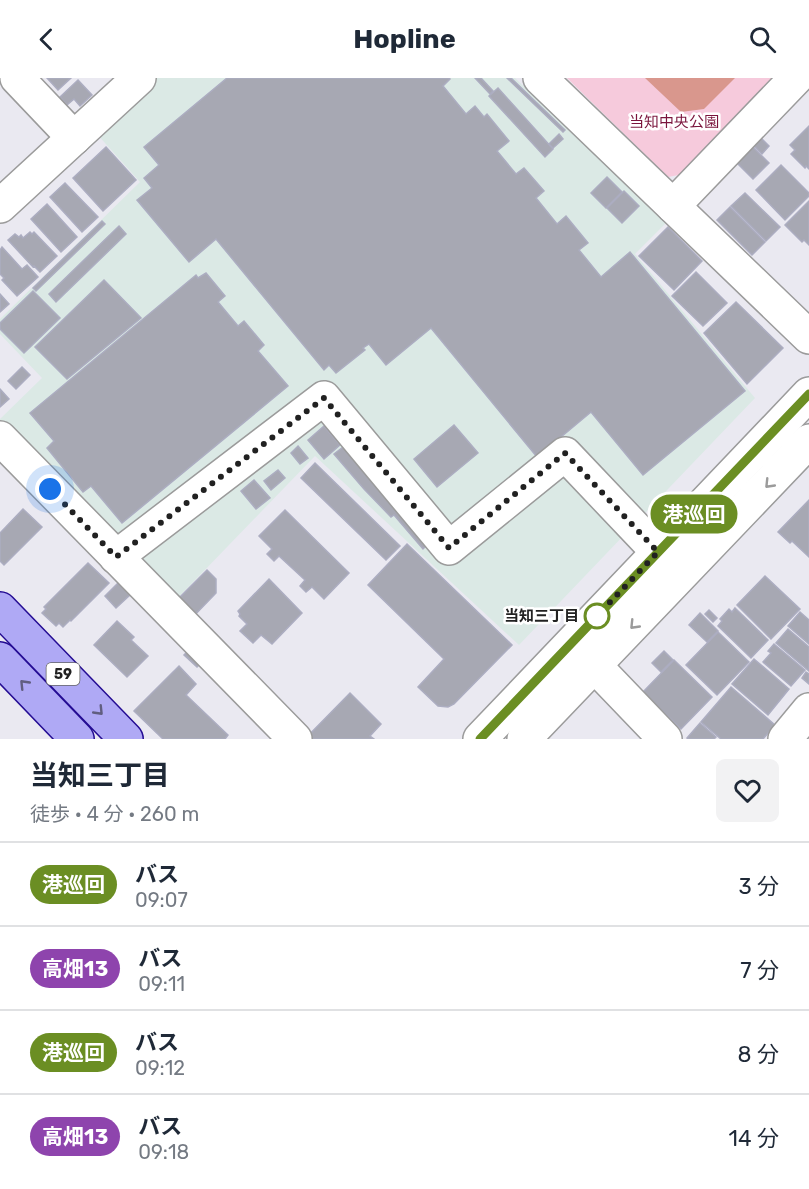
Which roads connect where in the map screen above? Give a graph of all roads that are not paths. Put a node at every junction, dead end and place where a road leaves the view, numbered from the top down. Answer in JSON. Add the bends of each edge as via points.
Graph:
{"nodes":[{"id":1,"x":17,"y":78,"type":"edge"},
{"id":2,"x":139,"y":78,"type":"edge"},
{"id":3,"x":540,"y":78,"type":"edge"},
{"id":4,"x":796,"y":78,"type":"edge"},
{"id":5,"x":74,"y":138,"type":"junction"},
{"id":6,"x":0,"y":206,"type":"edge"},
{"id":7,"x":673,"y":206,"type":"junction"},
{"id":8,"x":809,"y":338,"type":"edge"},
{"id":9,"x":809,"y":393,"type":"edge"},
{"id":10,"x":0,"y":438,"type":"edge"},
{"id":11,"x":809,"y":441,"type":"edge"},
{"id":12,"x":658,"y":552,"type":"junction"},
{"id":13,"x":116,"y":557,"type":"junction"},
{"id":14,"x":0,"y":609,"type":"edge"},
{"id":15,"x":0,"y":659,"type":"edge"},
{"id":16,"x":595,"y":666,"type":"junction"},
{"id":17,"x":809,"y":710,"type":"edge"},
{"id":18,"x":77,"y":739,"type":"edge"},
{"id":19,"x":126,"y":739,"type":"edge"},
{"id":20,"x":295,"y":739,"type":"edge"},
{"id":21,"x":480,"y":739,"type":"edge"},
{"id":22,"x":524,"y":739,"type":"edge"},
{"id":23,"x":665,"y":739,"type":"edge"},
{"id":24,"x":785,"y":739,"type":"edge"}],
"edges":[{"from":1,"to":5,"type":"street"},
{"from":2,"to":5,"type":"street"},
{"from":3,"to":7,"type":"street"},
{"from":4,"to":7,"type":"street"},
{"from":5,"to":6,"type":"street"},
{"from":7,"to":8,"type":"street"},
{"from":9,"to":12,"type":"street"},
{"from":10,"to":13,"type":"street"},
{"from":11,"to":16,"type":"street","one_way":true},
{"from":12,"to":13,"type":"street","via":[[565,453],[449,548],[324,398]]},
{"from":12,"to":21,"type":"street"},
{"from":13,"to":20,"type":"street"},
{"from":14,"to":19,"type":"main road","number":"59","one_way":true},
{"from":18,"to":15,"type":"main road","number":"59","one_way":true},
{"from":16,"to":22,"type":"street"},
{"from":16,"to":23,"type":"street"},
{"from":17,"to":24,"type":"street"}]}
